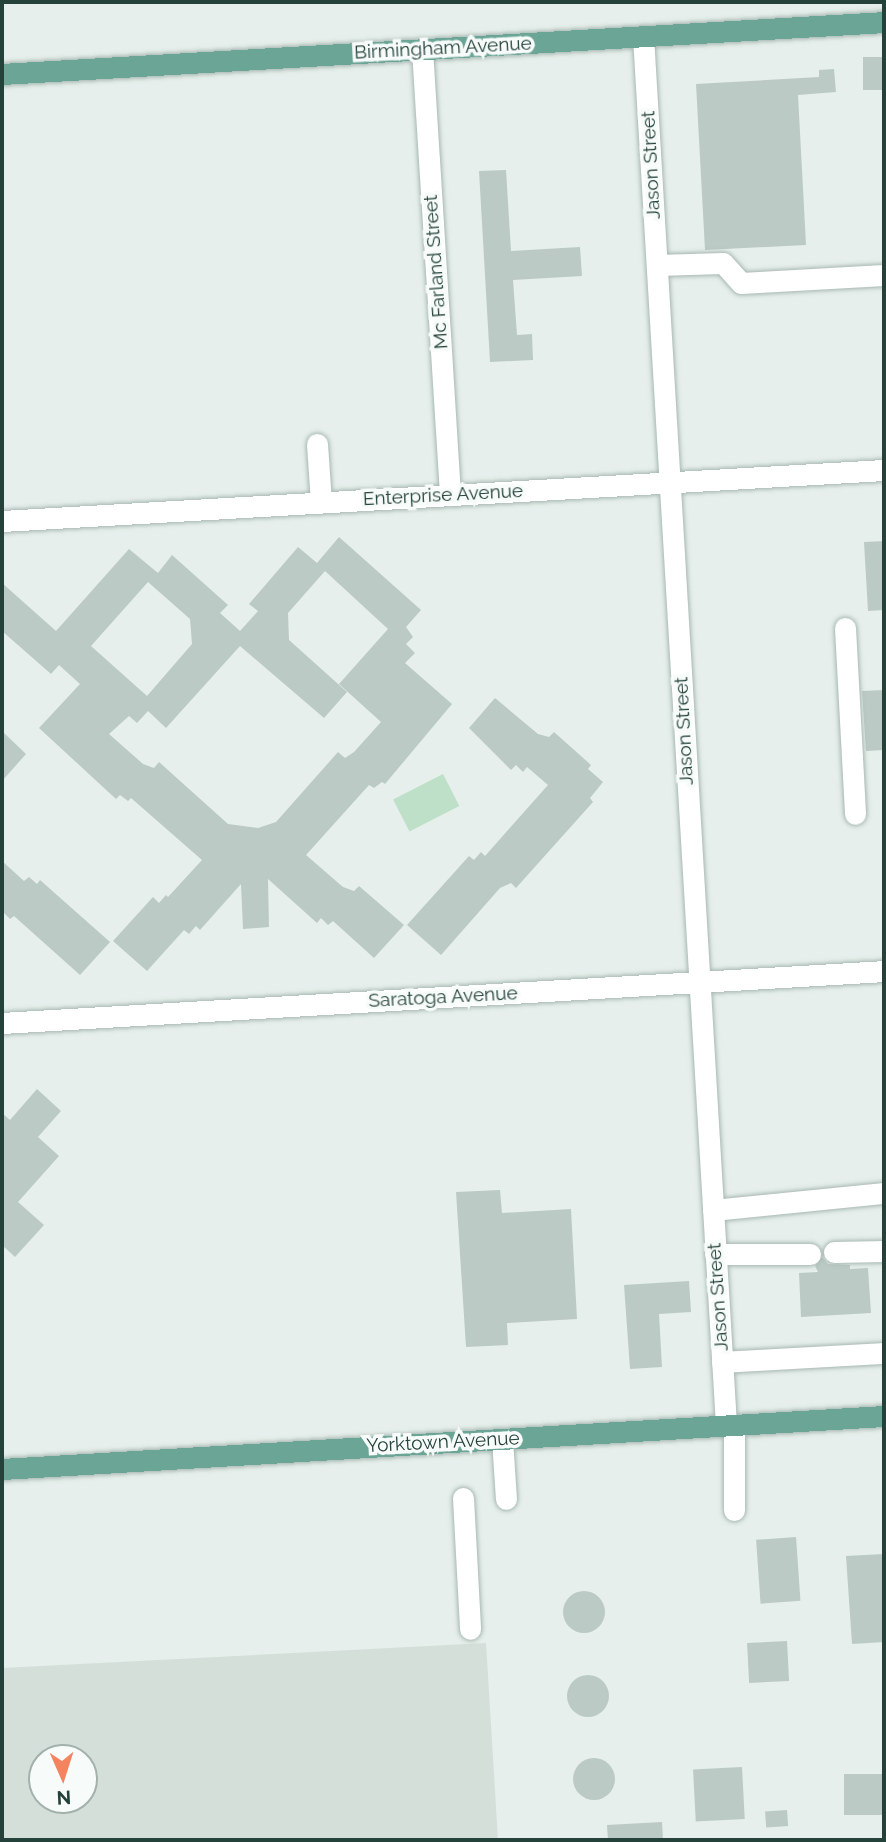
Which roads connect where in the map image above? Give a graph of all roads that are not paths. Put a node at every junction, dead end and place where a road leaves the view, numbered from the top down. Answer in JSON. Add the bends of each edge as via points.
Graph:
{"nodes":[{"id":1,"x":884,"y":22,"type":"edge"},
{"id":2,"x":643,"y":36,"type":"junction"},
{"id":3,"x":422,"y":49,"type":"junction"},
{"id":4,"x":2,"y":74,"type":"edge"},
{"id":5,"x":657,"y":265,"type":"junction"},
{"id":6,"x":884,"y":275,"type":"edge"},
{"id":7,"x":317,"y":444,"type":"dead end"},
{"id":8,"x":884,"y":470,"type":"edge"},
{"id":9,"x":669,"y":482,"type":"junction"},
{"id":10,"x":450,"y":495,"type":"junction"},
{"id":11,"x":321,"y":502,"type":"junction"},
{"id":12,"x":2,"y":521,"type":"edge"},
{"id":13,"x":845,"y":628,"type":"dead end"},
{"id":14,"x":855,"y":814,"type":"dead end"},
{"id":15,"x":884,"y":971,"type":"edge"},
{"id":16,"x":700,"y":982,"type":"junction"},
{"id":17,"x":2,"y":1023,"type":"edge"},
{"id":18,"x":884,"y":1193,"type":"edge"},
{"id":19,"x":713,"y":1210,"type":"junction"},
{"id":20,"x":884,"y":1251,"type":"edge"},
{"id":21,"x":834,"y":1252,"type":"dead end"},
{"id":22,"x":715,"y":1254,"type":"junction"},
{"id":23,"x":810,"y":1254,"type":"dead end"},
{"id":24,"x":884,"y":1353,"type":"edge"},
{"id":25,"x":722,"y":1362,"type":"junction"},
{"id":26,"x":884,"y":1416,"type":"edge"},
{"id":27,"x":730,"y":1425,"type":"junction"},
{"id":28,"x":502,"y":1439,"type":"junction"},
{"id":29,"x":2,"y":1469,"type":"edge"},
{"id":30,"x":463,"y":1499,"type":"dead end"},
{"id":31,"x":506,"y":1499,"type":"dead end"},
{"id":32,"x":734,"y":1510,"type":"dead end"},
{"id":33,"x":470,"y":1629,"type":"dead end"}],
"edges":[{"from":1,"to":2,"type":"main road","name":"Birmingham Avenue"},
{"from":2,"to":3,"type":"main road","name":"Birmingham Avenue"},
{"from":2,"to":5,"type":"street","name":"Jason Street"},
{"from":3,"to":4,"type":"main road","name":"Birmingham Avenue"},
{"from":3,"to":10,"type":"street","name":"Mc Farland Street"},
{"from":5,"to":6,"type":"street","via":[[723,263],[741,283]]},
{"from":5,"to":9,"type":"street","name":"Jason Street"},
{"from":7,"to":11,"type":"street"},
{"from":8,"to":9,"type":"street","name":"Enterprise Avenue"},
{"from":9,"to":10,"type":"street","name":"Enterprise Avenue"},
{"from":9,"to":16,"type":"street","name":"Jason Street"},
{"from":10,"to":11,"type":"street","name":"Enterprise Avenue"},
{"from":11,"to":12,"type":"street","name":"Enterprise Avenue"},
{"from":13,"to":14,"type":"street"},
{"from":15,"to":16,"type":"street","name":"Saratoga Avenue"},
{"from":16,"to":17,"type":"street","name":"Saratoga Avenue"},
{"from":16,"to":19,"type":"street","name":"Jason Street"},
{"from":18,"to":19,"type":"street"},
{"from":19,"to":22,"type":"street","name":"Jason Street"},
{"from":20,"to":21,"type":"street"},
{"from":22,"to":23,"type":"street"},
{"from":22,"to":25,"type":"street","name":"Jason Street"},
{"from":24,"to":25,"type":"street"},
{"from":25,"to":27,"type":"street","name":"Jason Street"},
{"from":26,"to":27,"type":"main road","name":"Yorktown Avenue"},
{"from":27,"to":28,"type":"main road","name":"Yorktown Avenue"},
{"from":27,"to":32,"type":"street","name":"Jason Street"},
{"from":28,"to":29,"type":"main road","name":"Yorktown Avenue"},
{"from":28,"to":31,"type":"street"},
{"from":30,"to":33,"type":"street"}]}
